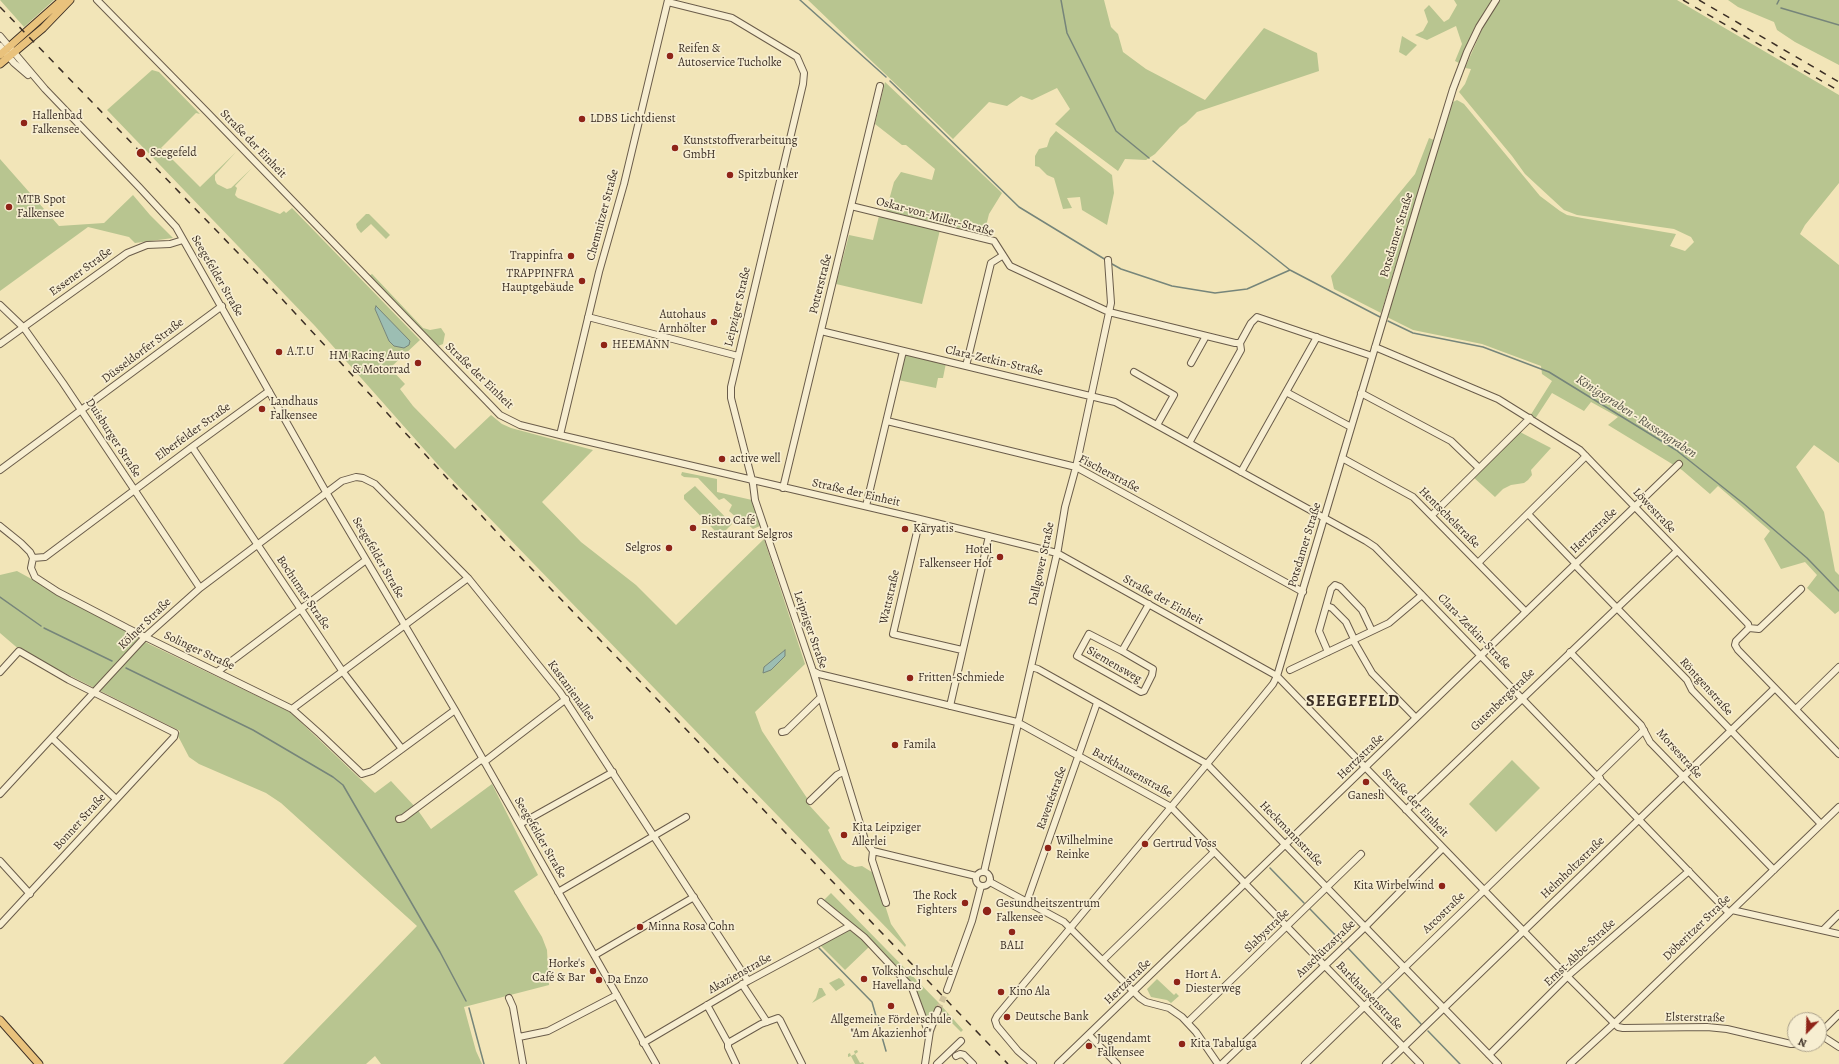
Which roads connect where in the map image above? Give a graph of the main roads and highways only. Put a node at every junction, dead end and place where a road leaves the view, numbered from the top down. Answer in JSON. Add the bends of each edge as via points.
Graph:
{"nodes":[{"id":1,"x":62,"y":0,"type":"edge"},
{"id":2,"x":70,"y":0,"type":"edge"},
{"id":3,"x":6,"y":52,"type":"edge"},
{"id":4,"x":0,"y":64,"type":"edge"},
{"id":5,"x":0,"y":1020,"type":"edge"},
{"id":6,"x":39,"y":1064,"type":"edge"}],
"edges":[{"from":1,"to":3,"type":"main road"},
{"from":2,"to":3,"type":"main road","via":[[43,28]]},
{"from":3,"to":4,"type":"main road"},
{"from":5,"to":6,"type":"main road"}]}
